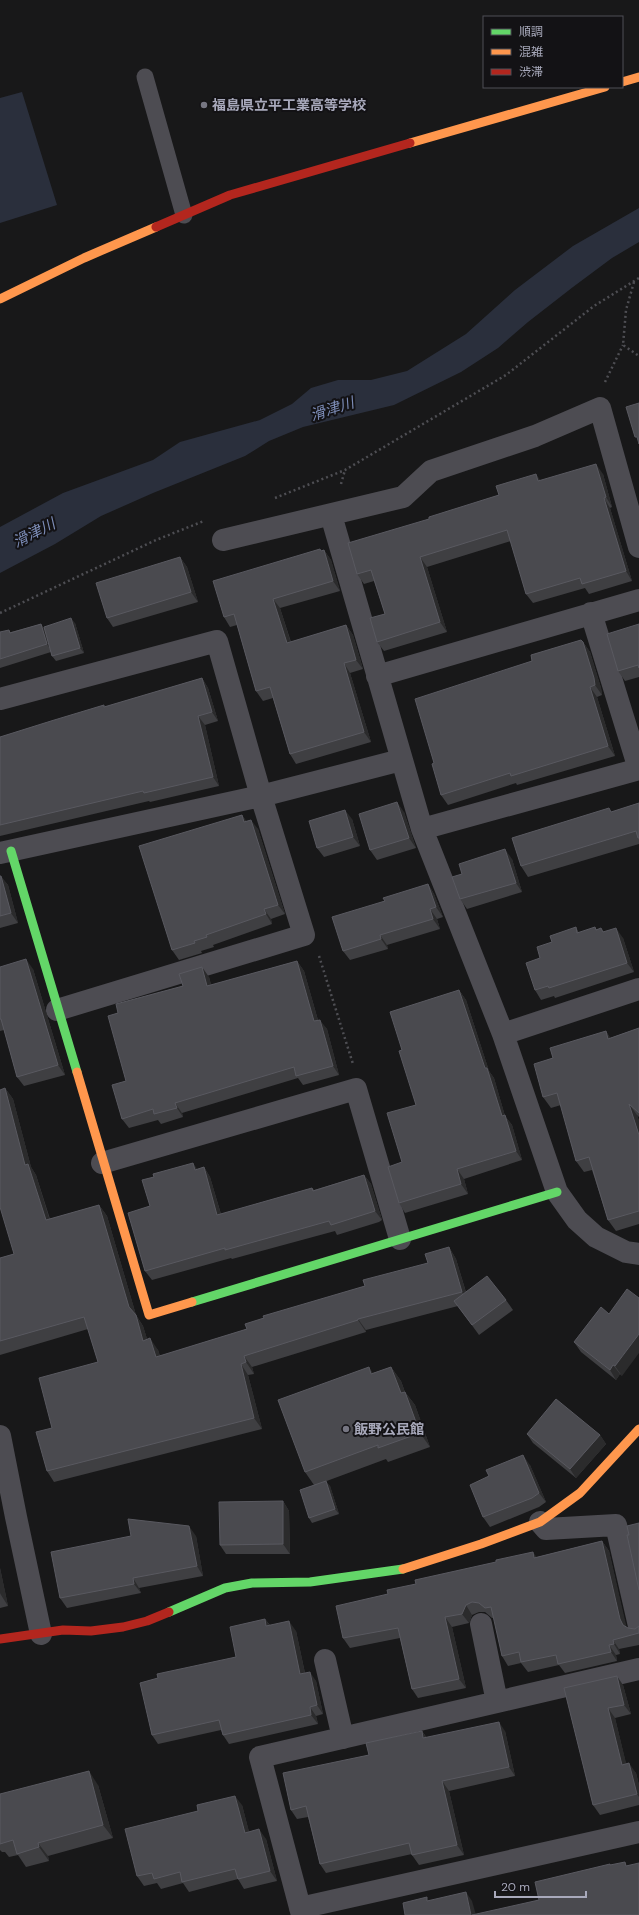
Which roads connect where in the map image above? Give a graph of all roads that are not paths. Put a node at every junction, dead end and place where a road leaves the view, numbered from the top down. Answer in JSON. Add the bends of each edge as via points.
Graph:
{"nodes":[{"id":1,"x":145,"y":76,"type":"dead end"},
{"id":2,"x":639,"y":77,"type":"edge"},
{"id":3,"x":623,"y":82,"type":"edge"},
{"id":4,"x":602,"y":88,"type":"edge"},
{"id":5,"x":184,"y":214,"type":"junction"},
{"id":6,"x":0,"y":299,"type":"edge"},
{"id":7,"x":331,"y":515,"type":"junction"},
{"id":8,"x":223,"y":540,"type":"dead end"},
{"id":9,"x":639,"y":548,"type":"edge"},
{"id":10,"x":639,"y":600,"type":"edge"},
{"id":11,"x":591,"y":613,"type":"junction"},
{"id":12,"x":377,"y":676,"type":"junction"},
{"id":13,"x":0,"y":700,"type":"edge"},
{"id":14,"x":400,"y":760,"type":"junction"},
{"id":15,"x":260,"y":796,"type":"junction"},
{"id":16,"x":422,"y":829,"type":"junction"},
{"id":17,"x":5,"y":852,"type":"edge"},
{"id":18,"x":639,"y":989,"type":"edge"},
{"id":19,"x":57,"y":1010,"type":"junction"},
{"id":20,"x":503,"y":1034,"type":"junction"},
{"id":21,"x":102,"y":1163,"type":"junction"},
{"id":22,"x":557,"y":1192,"type":"junction"},
{"id":23,"x":400,"y":1239,"type":"junction"},
{"id":24,"x":639,"y":1254,"type":"edge"},
{"id":25,"x":639,"y":1429,"type":"edge"},
{"id":26,"x":0,"y":1436,"type":"edge"},
{"id":27,"x":540,"y":1522,"type":"junction"},
{"id":28,"x":481,"y":1624,"type":"dead end"},
{"id":29,"x":639,"y":1626,"type":"edge"},
{"id":30,"x":42,"y":1634,"type":"junction"},
{"id":31,"x":0,"y":1639,"type":"edge"},
{"id":32,"x":325,"y":1660,"type":"dead end"},
{"id":33,"x":639,"y":1669,"type":"edge"},
{"id":34,"x":497,"y":1702,"type":"junction"},
{"id":35,"x":343,"y":1738,"type":"junction"},
{"id":36,"x":639,"y":1832,"type":"edge"},
{"id":37,"x":301,"y":1911,"type":"edge"}],
"edges":[{"from":1,"to":5,"type":"lane"},
{"from":2,"to":3,"type":"street"},
{"from":4,"to":5,"type":"street","via":[[230,195]]},
{"from":5,"to":6,"type":"street"},
{"from":7,"to":8,"type":"street"},
{"from":7,"to":9,"type":"street","via":[[403,497],[431,471],[535,436],[600,408]]},
{"from":7,"to":12,"type":"street"},
{"from":10,"to":11,"type":"street"},
{"from":11,"to":12,"type":"street"},
{"from":11,"to":16,"type":"street","via":[[639,769]]},
{"from":12,"to":14,"type":"street"},
{"from":13,"to":15,"type":"street","via":[[217,641]]},
{"from":14,"to":15,"type":"street"},
{"from":14,"to":16,"type":"street"},
{"from":15,"to":17,"type":"street"},
{"from":15,"to":19,"type":"street","via":[[304,935]]},
{"from":16,"to":20,"type":"street"},
{"from":17,"to":19,"type":"street"},
{"from":18,"to":20,"type":"street"},
{"from":19,"to":21,"type":"street"},
{"from":20,"to":22,"type":"street"},
{"from":21,"to":23,"type":"street","via":[[356,1090]]},
{"from":21,"to":23,"type":"street","via":[[149,1315]]},
{"from":22,"to":23,"type":"street"},
{"from":22,"to":24,"type":"street","via":[[576,1220],[596,1237],[626,1252]]},
{"from":25,"to":27,"type":"street","via":[[580,1493]]},
{"from":26,"to":30,"type":"street"},
{"from":27,"to":29,"type":"street","via":[[546,1529],[616,1525]]},
{"from":27,"to":30,"type":"street","via":[[397,1571],[310,1582],[252,1583],[225,1588],[147,1621],[123,1628],[63,1630]]},
{"from":28,"to":34,"type":"street"},
{"from":30,"to":31,"type":"street"},
{"from":32,"to":35,"type":"street"},
{"from":33,"to":34,"type":"street"},
{"from":34,"to":35,"type":"street"},
{"from":35,"to":37,"type":"street","via":[[260,1757]]},
{"from":36,"to":37,"type":"street"}]}
